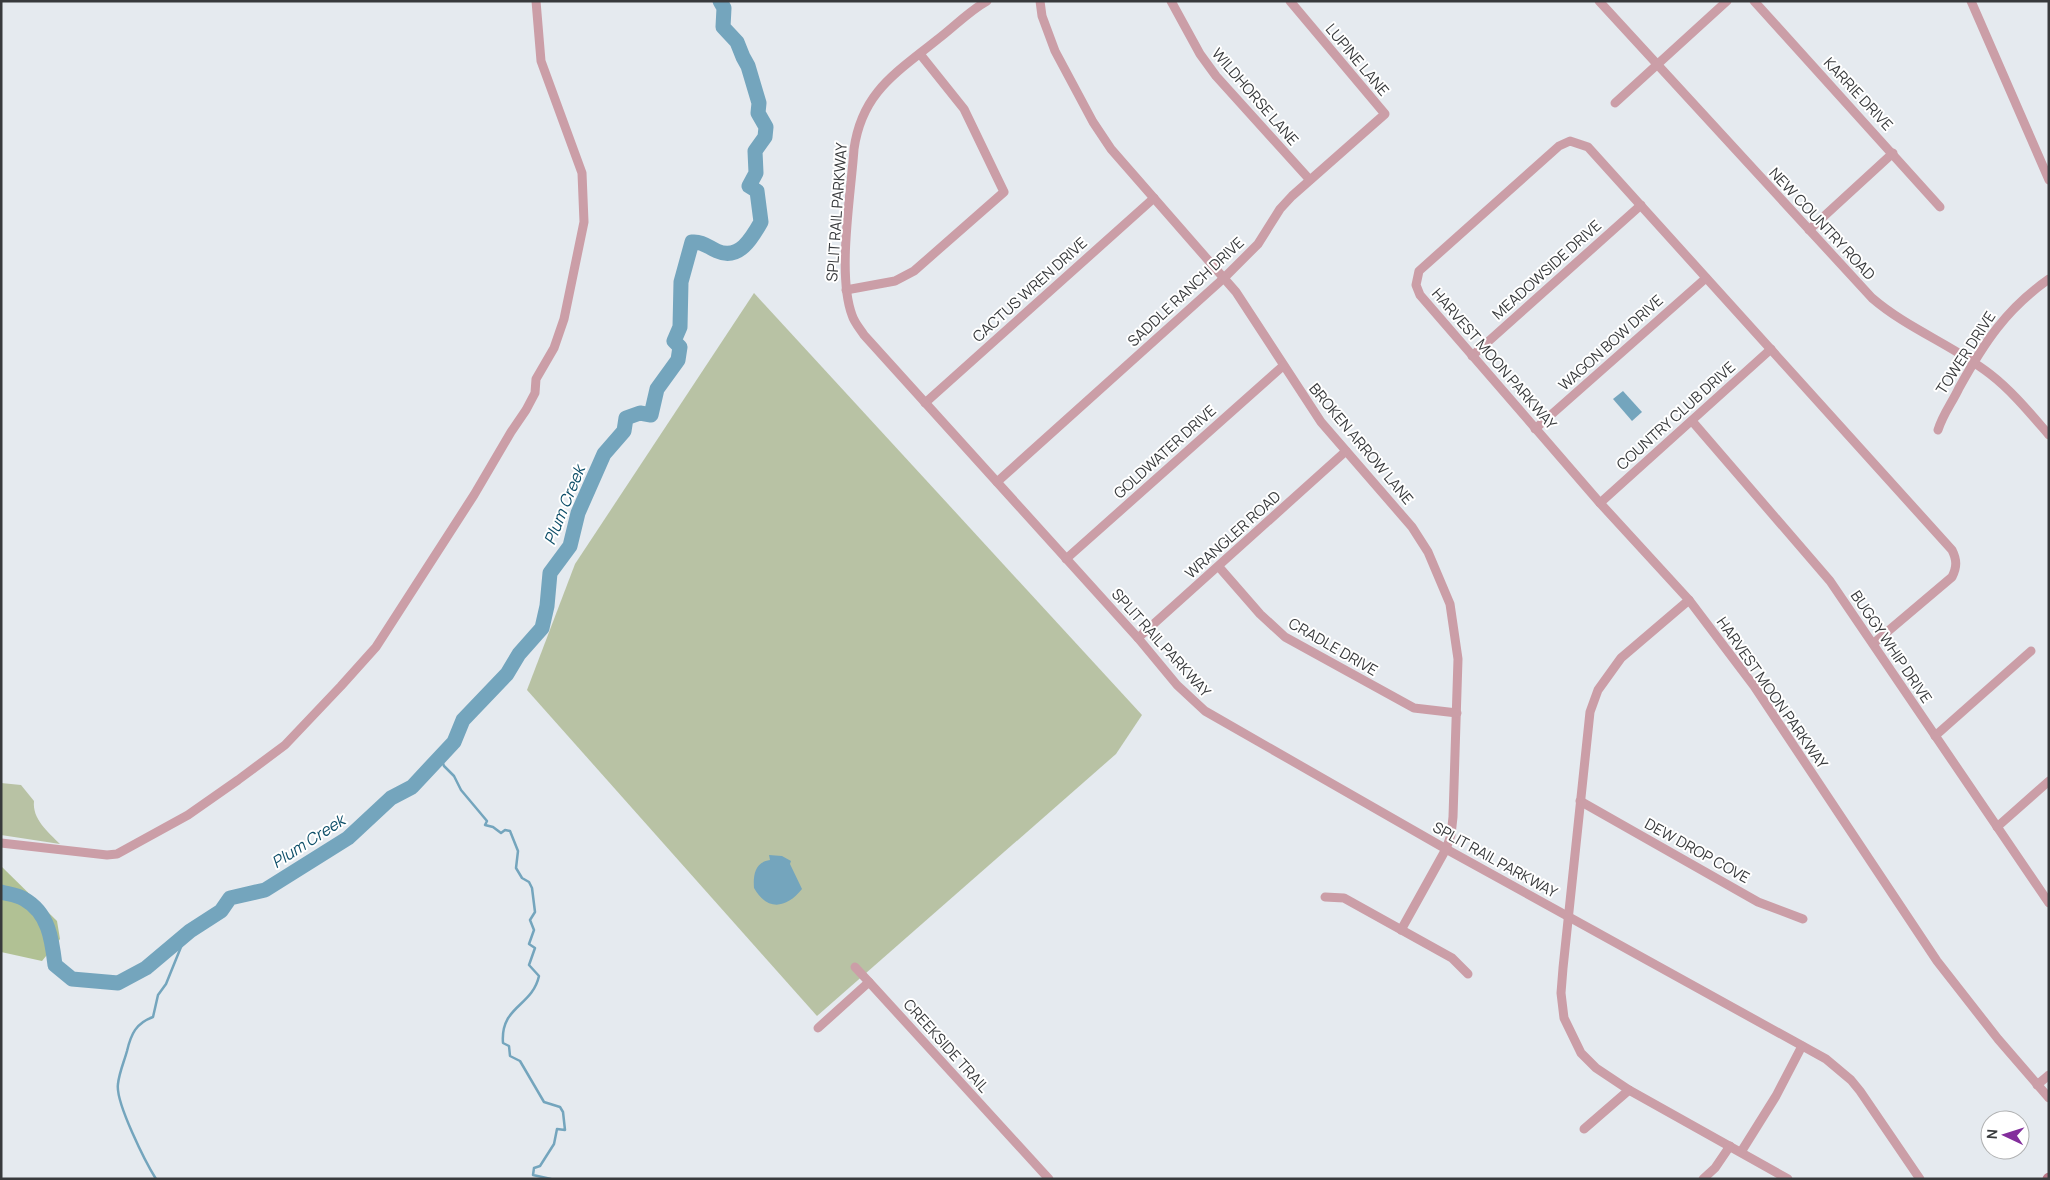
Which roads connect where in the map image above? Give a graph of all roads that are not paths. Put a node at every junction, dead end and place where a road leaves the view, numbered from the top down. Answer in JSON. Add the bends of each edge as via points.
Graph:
{"nodes":[{"id":1,"x":536,"y":1,"type":"edge"},
{"id":2,"x":987,"y":1,"type":"edge"},
{"id":3,"x":1040,"y":1,"type":"edge"},
{"id":4,"x":1172,"y":1,"type":"edge"},
{"id":5,"x":1290,"y":1,"type":"edge"},
{"id":6,"x":1599,"y":1,"type":"edge"},
{"id":7,"x":1727,"y":1,"type":"edge"},
{"id":8,"x":1754,"y":1,"type":"edge"},
{"id":9,"x":1971,"y":1,"type":"edge"},
{"id":10,"x":920,"y":54,"type":"junction"},
{"id":11,"x":1657,"y":65,"type":"junction"},
{"id":12,"x":1615,"y":103,"type":"dead end"},
{"id":13,"x":1385,"y":114,"type":"joint"},
{"id":14,"x":1893,"y":153,"type":"junction"},
{"id":15,"x":1310,"y":180,"type":"junction"},
{"id":16,"x":2049,"y":180,"type":"edge"},
{"id":17,"x":1154,"y":198,"type":"junction"},
{"id":18,"x":1641,"y":205,"type":"junction"},
{"id":19,"x":1940,"y":208,"type":"dead end"},
{"id":20,"x":1809,"y":230,"type":"junction"},
{"id":21,"x":1224,"y":278,"type":"junction"},
{"id":22,"x":1706,"y":278,"type":"junction"},
{"id":23,"x":2049,"y":279,"type":"edge"},
{"id":24,"x":846,"y":290,"type":"junction"},
{"id":25,"x":1771,"y":349,"type":"junction"},
{"id":26,"x":1472,"y":356,"type":"junction"},
{"id":27,"x":1973,"y":363,"type":"junction"},
{"id":28,"x":1283,"y":366,"type":"junction"},
{"id":29,"x":926,"y":403,"type":"junction"},
{"id":30,"x":1692,"y":421,"type":"junction"},
{"id":31,"x":1536,"y":429,"type":"junction"},
{"id":32,"x":1938,"y":430,"type":"dead end"},
{"id":33,"x":2049,"y":435,"type":"edge"},
{"id":34,"x":1346,"y":451,"type":"junction"},
{"id":35,"x":997,"y":482,"type":"junction"},
{"id":36,"x":1600,"y":503,"type":"junction"},
{"id":37,"x":1066,"y":559,"type":"junction"},
{"id":38,"x":1218,"y":567,"type":"junction"},
{"id":39,"x":1689,"y":600,"type":"junction"},
{"id":40,"x":1138,"y":638,"type":"junction"},
{"id":41,"x":1874,"y":643,"type":"junction"},
{"id":42,"x":2031,"y":651,"type":"dead end"},
{"id":43,"x":1456,"y":713,"type":"junction"},
{"id":44,"x":1935,"y":736,"type":"junction"},
{"id":45,"x":2049,"y":781,"type":"edge"},
{"id":46,"x":1580,"y":801,"type":"junction"},
{"id":47,"x":1997,"y":827,"type":"junction"},
{"id":48,"x":1,"y":842,"type":"edge"},
{"id":49,"x":1446,"y":849,"type":"junction"},
{"id":50,"x":1325,"y":897,"type":"dead end"},
{"id":51,"x":2049,"y":903,"type":"edge"},
{"id":52,"x":1568,"y":916,"type":"junction"},
{"id":53,"x":1803,"y":919,"type":"dead end"},
{"id":54,"x":1401,"y":930,"type":"junction"},
{"id":55,"x":855,"y":967,"type":"dead end"},
{"id":56,"x":1468,"y":974,"type":"dead end"},
{"id":57,"x":869,"y":982,"type":"junction"},
{"id":58,"x":818,"y":1028,"type":"dead end"},
{"id":59,"x":1802,"y":1046,"type":"junction"},
{"id":60,"x":2049,"y":1075,"type":"edge"},
{"id":61,"x":2037,"y":1085,"type":"junction"},
{"id":62,"x":1629,"y":1090,"type":"junction"},
{"id":63,"x":2049,"y":1098,"type":"edge"},
{"id":64,"x":1584,"y":1129,"type":"dead end"},
{"id":65,"x":1730,"y":1146,"type":"junction"},
{"id":66,"x":1741,"y":1152,"type":"junction"},
{"id":67,"x":1050,"y":1179,"type":"edge"},
{"id":68,"x":1703,"y":1179,"type":"edge"},
{"id":69,"x":1788,"y":1179,"type":"edge"},
{"id":70,"x":1920,"y":1179,"type":"edge"}],
"edges":[{"from":1,"to":48,"type":"street","via":[[541,61],[582,173],[584,222],[564,319],[554,348],[536,379],[535,393],[526,410],[474,495],[376,647],[285,745],[238,780],[188,815],[117,854]]},
{"from":2,"to":10,"type":"street","name":"SPLIT RAIL PARKWAY"},
{"from":3,"to":17,"type":"street","name":"BROKEN ARROW LANE","via":[[1054,51],[1093,122],[1111,149]]},
{"from":4,"to":15,"type":"street","name":"WILDHORSE LANE","via":[[1200,54],[1216,76]]},
{"from":5,"to":13,"type":"street","name":"LUPINE LANE"},
{"from":6,"to":11,"type":"street","name":"NEW COUNTRY ROAD"},
{"from":7,"to":11,"type":"street"},
{"from":8,"to":14,"type":"street","name":"KARRIE DRIVE"},
{"from":9,"to":16,"type":"street"},
{"from":10,"to":24,"type":"street","name":"SPLIT RAIL PARKWAY","via":[[878,89],[863,112],[857,129]]},
{"from":10,"to":24,"type":"street","via":[[964,109],[1004,192],[914,271],[894,281]]},
{"from":11,"to":12,"type":"street"},
{"from":11,"to":20,"type":"street","name":"NEW COUNTRY ROAD"},
{"from":13,"to":15,"type":"street","name":"SADDLE RANCH DRIVE"},
{"from":14,"to":19,"type":"street","name":"KARRIE DRIVE"},
{"from":14,"to":20,"type":"street"},
{"from":15,"to":21,"type":"street","name":"SADDLE RANCH DRIVE","via":[[1280,209],[1258,244]]},
{"from":17,"to":21,"type":"street","name":"BROKEN ARROW LANE"},
{"from":17,"to":29,"type":"street","name":"CACTUS WREN DRIVE"},
{"from":18,"to":22,"type":"street","name":"HARVEST MOON PARKWAY"},
{"from":18,"to":26,"type":"street","name":"MEADOWSIDE DRIVE"},
{"from":18,"to":26,"type":"street","name":"HARVEST MOON PARKWAY","via":[[1588,147],[1570,140],[1559,146],[1420,270],[1416,286],[1420,295]]},
{"from":20,"to":27,"type":"street","name":"NEW COUNTRY ROAD","via":[[1887,311]]},
{"from":21,"to":28,"type":"street","name":"BROKEN ARROW LANE"},
{"from":21,"to":35,"type":"street","name":"SADDLE RANCH DRIVE"},
{"from":22,"to":25,"type":"street","name":"HARVEST MOON PARKWAY"},
{"from":22,"to":31,"type":"street","name":"WAGON BOW DRIVE"},
{"from":23,"to":27,"type":"street","name":"TOWER DRIVE","via":[[2010,311]]},
{"from":24,"to":29,"type":"street","name":"SPLIT RAIL PARKWAY","via":[[852,317],[864,335]]},
{"from":25,"to":30,"type":"street","name":"COUNTRY CLUB DRIVE"},
{"from":25,"to":41,"type":"street","name":"HARVEST MOON PARKWAY","via":[[1956,558],[1952,577]]},
{"from":26,"to":31,"type":"street","name":"HARVEST MOON PARKWAY"},
{"from":27,"to":32,"type":"street","name":"TOWER DRIVE","via":[[1944,412]]},
{"from":27,"to":33,"type":"street","name":"NEW COUNTRY ROAD","via":[[2017,398]]},
{"from":28,"to":34,"type":"street","name":"BROKEN ARROW LANE","via":[[1321,422]]},
{"from":28,"to":37,"type":"street","name":"GOLDWATER DRIVE"},
{"from":29,"to":35,"type":"street","name":"SPLIT RAIL PARKWAY"},
{"from":30,"to":36,"type":"street","name":"COUNTRY CLUB DRIVE"},
{"from":30,"to":41,"type":"street","name":"BUGGY WHIP DRIVE","via":[[1808,554]]},
{"from":31,"to":36,"type":"street","name":"HARVEST MOON PARKWAY"},
{"from":34,"to":38,"type":"street","name":"WRANGLER ROAD"},
{"from":34,"to":43,"type":"street","name":"BROKEN ARROW LANE","via":[[1412,527],[1440,576],[1456,630]]},
{"from":35,"to":37,"type":"street","name":"SPLIT RAIL PARKWAY"},
{"from":36,"to":39,"type":"street","name":"HARVEST MOON PARKWAY"},
{"from":37,"to":40,"type":"street","name":"SPLIT RAIL PARKWAY"},
{"from":38,"to":40,"type":"street","name":"WRANGLER ROAD"},
{"from":38,"to":43,"type":"street","name":"CRADLE DRIVE","via":[[1285,637],[1414,708]]},
{"from":39,"to":46,"type":"street","via":[[1621,658],[1598,690],[1590,712]]},
{"from":39,"to":61,"type":"street","name":"HARVEST MOON PARKWAY","via":[[1754,686],[1937,961]]},
{"from":40,"to":49,"type":"street","name":"SPLIT RAIL PARKWAY","via":[[1177,685],[1205,711]]},
{"from":41,"to":44,"type":"street","name":"BUGGY WHIP DRIVE"},
{"from":42,"to":44,"type":"street"},
{"from":43,"to":49,"type":"street","name":"BROKEN ARROW LANE","via":[[1453,817]]},
{"from":44,"to":47,"type":"street","name":"BUGGY WHIP DRIVE"},
{"from":45,"to":47,"type":"street"},
{"from":46,"to":52,"type":"street"},
{"from":46,"to":53,"type":"street","name":"DEW DROP COVE","via":[[1758,902]]},
{"from":47,"to":51,"type":"street","name":"BUGGY WHIP DRIVE"},
{"from":49,"to":52,"type":"street","name":"SPLIT RAIL PARKWAY"},
{"from":49,"to":54,"type":"street","name":"BROKEN ARROW LANE"},
{"from":50,"to":54,"type":"street","via":[[1344,898]]},
{"from":52,"to":59,"type":"street","name":"SPLIT RAIL PARKWAY"},
{"from":52,"to":62,"type":"street","via":[[1561,993],[1564,1018],[1581,1053],[1596,1068]]},
{"from":54,"to":56,"type":"street","via":[[1452,958]]},
{"from":55,"to":57,"type":"street","name":"CREEKSIDE TRAIL"},
{"from":57,"to":58,"type":"street"},
{"from":57,"to":67,"type":"street","name":"CREEKSIDE TRAIL"},
{"from":59,"to":66,"type":"street"},
{"from":59,"to":70,"type":"street","name":"SPLIT RAIL PARKWAY","via":[[1826,1059],[1852,1080]]},
{"from":60,"to":61,"type":"street"},
{"from":61,"to":63,"type":"street","name":"HARVEST MOON PARKWAY"},
{"from":62,"to":64,"type":"street"},
{"from":62,"to":65,"type":"street"},
{"from":65,"to":66,"type":"street"},
{"from":65,"to":68,"type":"street"},
{"from":66,"to":69,"type":"street"}]}
